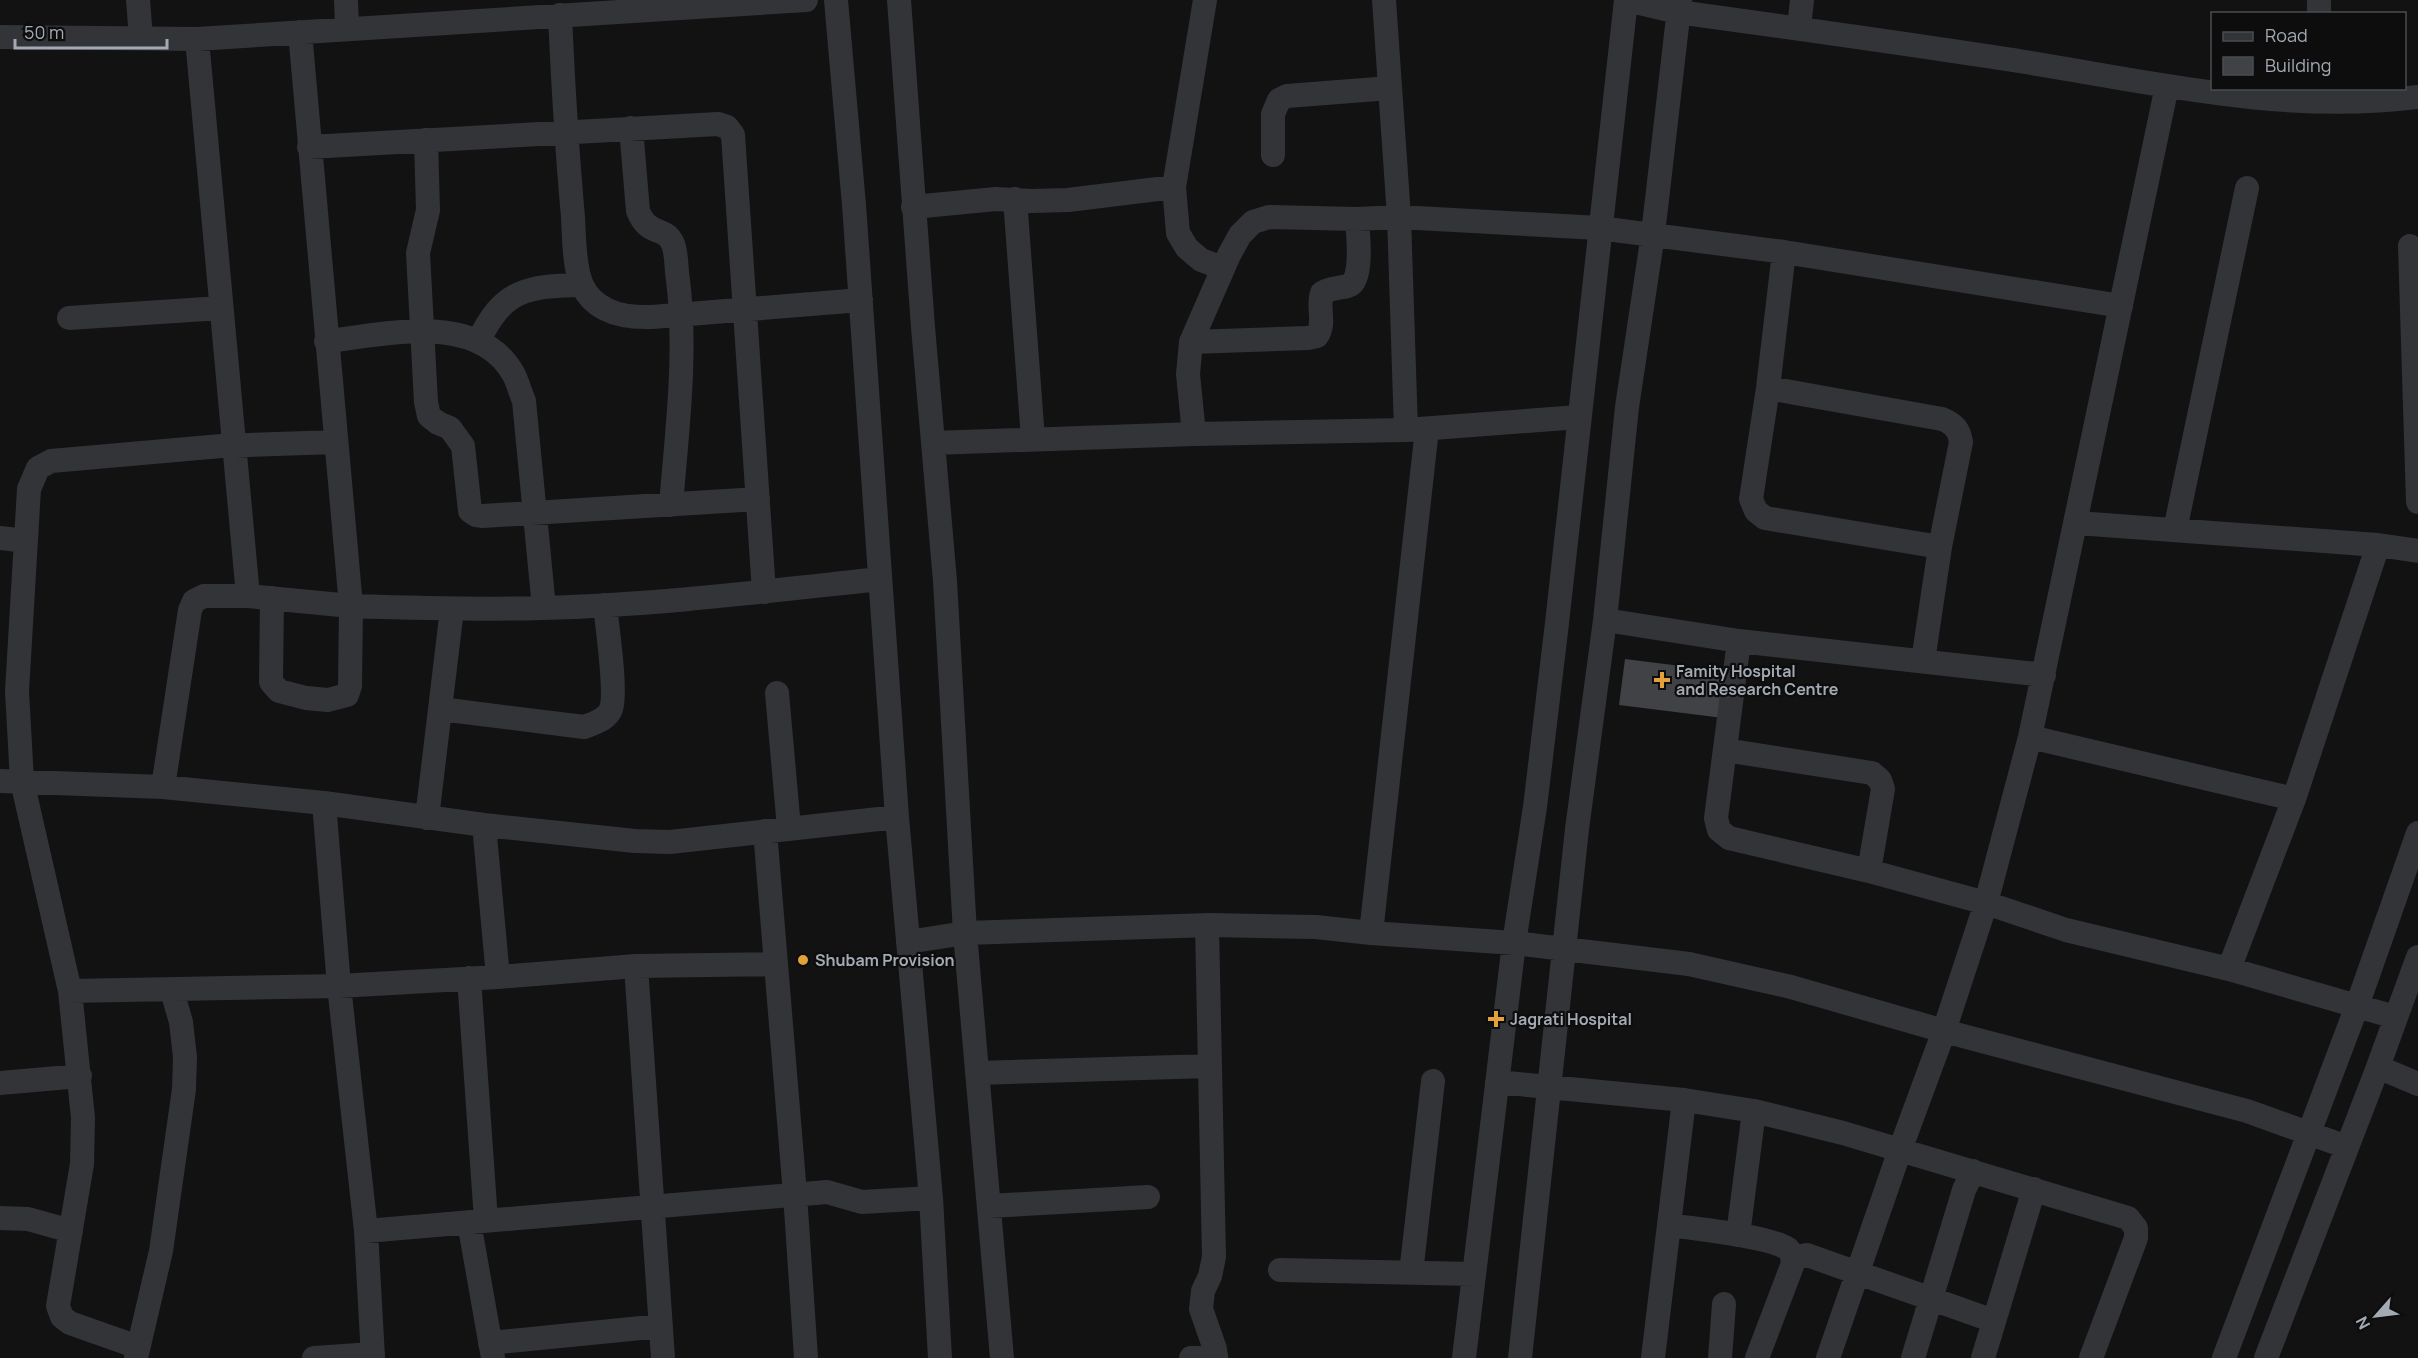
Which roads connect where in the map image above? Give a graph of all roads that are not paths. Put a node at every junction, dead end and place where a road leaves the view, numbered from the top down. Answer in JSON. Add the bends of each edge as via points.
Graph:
{"nodes":[{"id":1,"x":138,"y":0,"type":"edge"},
{"id":2,"x":346,"y":0,"type":"edge"},
{"id":3,"x":806,"y":0,"type":"edge"},
{"id":4,"x":836,"y":0,"type":"edge"},
{"id":5,"x":898,"y":0,"type":"edge"},
{"id":6,"x":1205,"y":0,"type":"edge"},
{"id":7,"x":1384,"y":0,"type":"edge"},
{"id":8,"x":1627,"y":0,"type":"edge"},
{"id":9,"x":1802,"y":0,"type":"edge"},
{"id":10,"x":721,"y":3,"type":"edge"},
{"id":11,"x":1679,"y":6,"type":"edge"},
{"id":12,"x":503,"y":10,"type":"edge"},
{"id":13,"x":560,"y":15,"type":"junction"},
{"id":14,"x":347,"y":28,"type":"junction"},
{"id":15,"x":1799,"y":28,"type":"junction"},
{"id":16,"x":300,"y":32,"type":"junction"},
{"id":17,"x":0,"y":37,"type":"edge"},
{"id":18,"x":141,"y":38,"type":"junction"},
{"id":19,"x":197,"y":39,"type":"junction"},
{"id":20,"x":2167,"y":86,"type":"junction"},
{"id":21,"x":1390,"y":87,"type":"junction"},
{"id":22,"x":2323,"y":95,"type":"edge"},
{"id":23,"x":2418,"y":97,"type":"edge"},
{"id":24,"x":632,"y":128,"type":"junction"},
{"id":25,"x":565,"y":132,"type":"junction"},
{"id":26,"x":426,"y":140,"type":"junction"},
{"id":27,"x":309,"y":147,"type":"junction"},
{"id":28,"x":1273,"y":155,"type":"dead end"},
{"id":29,"x":1174,"y":187,"type":"junction"},
{"id":30,"x":2247,"y":188,"type":"dead end"},
{"id":31,"x":1015,"y":199,"type":"junction"},
{"id":32,"x":913,"y":207,"type":"junction"},
{"id":33,"x":1399,"y":217,"type":"junction"},
{"id":34,"x":1357,"y":219,"type":"junction"},
{"id":35,"x":1599,"y":228,"type":"junction"},
{"id":36,"x":1653,"y":234,"type":"junction"},
{"id":37,"x":2410,"y":246,"type":"dead end"},
{"id":38,"x":1784,"y":252,"type":"junction"},
{"id":39,"x":1223,"y":268,"type":"junction"},
{"id":40,"x":582,"y":285,"type":"junction"},
{"id":41,"x":861,"y":300,"type":"junction"},
{"id":42,"x":2121,"y":306,"type":"junction"},
{"id":43,"x":221,"y":308,"type":"junction"},
{"id":44,"x":744,"y":309,"type":"junction"},
{"id":45,"x":682,"y":316,"type":"junction"},
{"id":46,"x":69,"y":318,"type":"dead end"},
{"id":47,"x":421,"y":330,"type":"junction"},
{"id":48,"x":326,"y":341,"type":"junction"},
{"id":49,"x":478,"y":342,"type":"junction"},
{"id":50,"x":1191,"y":342,"type":"junction"},
{"id":51,"x":1768,"y":388,"type":"junction"},
{"id":52,"x":1579,"y":417,"type":"junction"},
{"id":53,"x":1417,"y":429,"type":"junction"},
{"id":54,"x":1194,"y":434,"type":"junction"},
{"id":55,"x":1033,"y":439,"type":"junction"},
{"id":56,"x":336,"y":442,"type":"junction"},
{"id":57,"x":933,"y":443,"type":"junction"},
{"id":58,"x":235,"y":446,"type":"junction"},
{"id":59,"x":758,"y":500,"type":"junction"},
{"id":60,"x":2418,"y":502,"type":"edge"},
{"id":61,"x":670,"y":505,"type":"junction"},
{"id":62,"x":537,"y":513,"type":"junction"},
{"id":63,"x":2077,"y":523,"type":"junction"},
{"id":64,"x":2175,"y":530,"type":"junction"},
{"id":65,"x":0,"y":538,"type":"edge"},
{"id":66,"x":26,"y":541,"type":"junction"},
{"id":67,"x":2378,"y":545,"type":"junction"},
{"id":68,"x":1940,"y":547,"type":"junction"},
{"id":69,"x":2418,"y":551,"type":"edge"},
{"id":70,"x":880,"y":579,"type":"junction"},
{"id":71,"x":764,"y":592,"type":"junction"},
{"id":72,"x":248,"y":596,"type":"junction"},
{"id":73,"x":272,"y":598,"type":"junction"},
{"id":74,"x":605,"y":605,"type":"junction"},
{"id":75,"x":351,"y":606,"type":"junction"},
{"id":76,"x":544,"y":608,"type":"junction"},
{"id":77,"x":452,"y":609,"type":"junction"},
{"id":78,"x":1605,"y":620,"type":"junction"},
{"id":79,"x":1739,"y":641,"type":"junction"},
{"id":80,"x":1923,"y":661,"type":"junction"},
{"id":81,"x":2044,"y":675,"type":"junction"},
{"id":82,"x":777,"y":693,"type":"dead end"},
{"id":83,"x":440,"y":709,"type":"junction"},
{"id":84,"x":2030,"y":737,"type":"junction"},
{"id":85,"x":1725,"y":750,"type":"junction"},
{"id":86,"x":11,"y":781,"type":"edge"},
{"id":87,"x":163,"y":787,"type":"junction"},
{"id":88,"x":2294,"y":799,"type":"junction"},
{"id":89,"x":324,"y":803,"type":"junction"},
{"id":90,"x":897,"y":817,"type":"junction"},
{"id":91,"x":427,"y":818,"type":"junction"},
{"id":92,"x":484,"y":825,"type":"junction"},
{"id":93,"x":789,"y":828,"type":"junction"},
{"id":94,"x":765,"y":831,"type":"junction"},
{"id":95,"x":2418,"y":832,"type":"edge"},
{"id":96,"x":1869,"y":870,"type":"junction"},
{"id":97,"x":1986,"y":903,"type":"junction"},
{"id":98,"x":1207,"y":926,"type":"junction"},
{"id":99,"x":965,"y":933,"type":"junction"},
{"id":100,"x":1371,"y":933,"type":"junction"},
{"id":101,"x":908,"y":942,"type":"junction"},
{"id":102,"x":1514,"y":943,"type":"junction"},
{"id":103,"x":1564,"y":949,"type":"junction"},
{"id":104,"x":2418,"y":957,"type":"edge"},
{"id":105,"x":776,"y":964,"type":"junction"},
{"id":106,"x":636,"y":966,"type":"junction"},
{"id":107,"x":2229,"y":969,"type":"junction"},
{"id":108,"x":498,"y":977,"type":"junction"},
{"id":109,"x":469,"y":978,"type":"junction"},
{"id":110,"x":339,"y":986,"type":"junction"},
{"id":111,"x":70,"y":991,"type":"junction"},
{"id":112,"x":172,"y":991,"type":"junction"},
{"id":113,"x":2356,"y":1006,"type":"junction"},
{"id":114,"x":2395,"y":1017,"type":"junction"},
{"id":115,"x":1944,"y":1031,"type":"junction"},
{"id":116,"x":1210,"y":1066,"type":"junction"},
{"id":117,"x":2378,"y":1067,"type":"junction"},
{"id":118,"x":977,"y":1073,"type":"junction"},
{"id":119,"x":80,"y":1076,"type":"junction"},
{"id":120,"x":1433,"y":1081,"type":"dead end"},
{"id":121,"x":1497,"y":1082,"type":"junction"},
{"id":122,"x":0,"y":1083,"type":"edge"},
{"id":123,"x":2418,"y":1083,"type":"edge"},
{"id":124,"x":1548,"y":1086,"type":"junction"},
{"id":125,"x":1684,"y":1100,"type":"junction"},
{"id":126,"x":1754,"y":1111,"type":"junction"},
{"id":127,"x":2308,"y":1133,"type":"junction"},
{"id":128,"x":2347,"y":1147,"type":"junction"},
{"id":129,"x":1900,"y":1150,"type":"junction"},
{"id":130,"x":1973,"y":1171,"type":"junction"},
{"id":131,"x":2034,"y":1189,"type":"junction"},
{"id":132,"x":795,"y":1194,"type":"junction"},
{"id":133,"x":1148,"y":1197,"type":"dead end"},
{"id":134,"x":931,"y":1198,"type":"junction"},
{"id":135,"x":651,"y":1206,"type":"junction"},
{"id":136,"x":989,"y":1206,"type":"junction"},
{"id":137,"x":0,"y":1218,"type":"edge"},
{"id":138,"x":477,"y":1221,"type":"junction"},
{"id":139,"x":1670,"y":1225,"type":"junction"},
{"id":140,"x":72,"y":1231,"type":"junction"},
{"id":141,"x":366,"y":1231,"type":"junction"},
{"id":142,"x":1738,"y":1235,"type":"junction"},
{"id":143,"x":1793,"y":1258,"type":"junction"},
{"id":144,"x":1280,"y":1270,"type":"dead end"},
{"id":145,"x":1411,"y":1273,"type":"junction"},
{"id":146,"x":1474,"y":1274,"type":"junction"},
{"id":147,"x":1859,"y":1274,"type":"junction"},
{"id":148,"x":1931,"y":1300,"type":"junction"},
{"id":149,"x":1724,"y":1304,"type":"dead end"},
{"id":150,"x":1994,"y":1321,"type":"junction"},
{"id":151,"x":661,"y":1326,"type":"junction"},
{"id":152,"x":491,"y":1351,"type":"edge"},
{"id":153,"x":137,"y":1352,"type":"edge"},
{"id":154,"x":373,"y":1356,"type":"edge"},
{"id":155,"x":1216,"y":1357,"type":"edge"},
{"id":156,"x":314,"y":1358,"type":"edge"},
{"id":157,"x":663,"y":1358,"type":"edge"},
{"id":158,"x":806,"y":1358,"type":"edge"},
{"id":159,"x":939,"y":1358,"type":"edge"},
{"id":160,"x":1002,"y":1358,"type":"edge"},
{"id":161,"x":1191,"y":1358,"type":"edge"},
{"id":162,"x":1464,"y":1358,"type":"edge"},
{"id":163,"x":1520,"y":1358,"type":"edge"},
{"id":164,"x":1653,"y":1358,"type":"edge"},
{"id":165,"x":1720,"y":1358,"type":"edge"},
{"id":166,"x":1757,"y":1358,"type":"edge"},
{"id":167,"x":1828,"y":1358,"type":"edge"},
{"id":168,"x":1913,"y":1358,"type":"edge"},
{"id":169,"x":1983,"y":1358,"type":"edge"},
{"id":170,"x":2091,"y":1358,"type":"edge"},
{"id":171,"x":2224,"y":1358,"type":"edge"},
{"id":172,"x":2266,"y":1358,"type":"edge"}],
"edges":[{"from":1,"to":18,"type":"street"},
{"from":2,"to":14,"type":"street"},
{"from":3,"to":10,"type":"street"},
{"from":4,"to":41,"type":"street"},
{"from":5,"to":32,"type":"street"},
{"from":6,"to":29,"type":"street"},
{"from":7,"to":21,"type":"street"},
{"from":8,"to":11,"type":"street"},
{"from":8,"to":35,"type":"street"},
{"from":9,"to":15,"type":"street"},
{"from":10,"to":13,"type":"street"},
{"from":11,"to":15,"type":"street"},
{"from":11,"to":36,"type":"street"},
{"from":12,"to":13,"type":"street"},
{"from":12,"to":14,"type":"street"},
{"from":13,"to":25,"type":"street"},
{"from":14,"to":16,"type":"street"},
{"from":15,"to":20,"type":"street"},
{"from":16,"to":19,"type":"street"},
{"from":16,"to":27,"type":"street"},
{"from":17,"to":18,"type":"street"},
{"from":18,"to":19,"type":"street"},
{"from":19,"to":43,"type":"street"},
{"from":20,"to":22,"type":"street","via":[[2242,97]]},
{"from":20,"to":42,"type":"street"},
{"from":21,"to":28,"type":"street","via":[[1287,96],[1279,100],[1273,114]]},
{"from":21,"to":33,"type":"street"},
{"from":22,"to":23,"type":"street"},
{"from":24,"to":25,"type":"street"},
{"from":24,"to":44,"type":"street","via":[[718,124],[733,135]]},
{"from":24,"to":45,"type":"street","via":[[638,212],[643,223],[651,230],[663,232],[673,245]]},
{"from":25,"to":26,"type":"street"},
{"from":25,"to":40,"type":"street"},
{"from":26,"to":27,"type":"street"},
{"from":26,"to":47,"type":"street","via":[[428,210],[418,253]]},
{"from":27,"to":48,"type":"street"},
{"from":29,"to":31,"type":"street","via":[[1068,200]]},
{"from":29,"to":39,"type":"street","via":[[1178,233],[1187,248],[1201,260]]},
{"from":30,"to":64,"type":"street"},
{"from":31,"to":32,"type":"street"},
{"from":31,"to":55,"type":"street"},
{"from":32,"to":57,"type":"street"},
{"from":33,"to":34,"type":"street"},
{"from":33,"to":35,"type":"street"},
{"from":33,"to":53,"type":"street"},
{"from":34,"to":39,"type":"street","via":[[1269,217],[1253,222],[1240,235]]},
{"from":34,"to":50,"type":"street","via":[[1358,273],[1350,285],[1322,292],[1322,329],[1317,336]]},
{"from":35,"to":36,"type":"street"},
{"from":35,"to":52,"type":"street"},
{"from":36,"to":38,"type":"street"},
{"from":36,"to":78,"type":"street","via":[[1627,407]]},
{"from":37,"to":60,"type":"street"},
{"from":38,"to":42,"type":"street"},
{"from":38,"to":51,"type":"street"},
{"from":39,"to":50,"type":"street"},
{"from":40,"to":45,"type":"street","via":[[600,308],[628,318]]},
{"from":40,"to":49,"type":"street","via":[[542,286],[520,293],[490,318]]},
{"from":41,"to":44,"type":"street"},
{"from":41,"to":70,"type":"street"},
{"from":42,"to":63,"type":"street"},
{"from":43,"to":46,"type":"street"},
{"from":43,"to":58,"type":"street"},
{"from":44,"to":45,"type":"street"},
{"from":44,"to":59,"type":"street"},
{"from":45,"to":61,"type":"street"},
{"from":47,"to":48,"type":"street"},
{"from":47,"to":49,"type":"street","via":[[452,332]]},
{"from":47,"to":62,"type":"street","via":[[429,416],[450,429],[463,446],[470,511],[483,516]]},
{"from":48,"to":56,"type":"street"},
{"from":49,"to":62,"type":"street","via":[[498,354],[513,374],[524,400]]},
{"from":50,"to":54,"type":"street","via":[[1188,374]]},
{"from":51,"to":68,"type":"street","via":[[1752,499],[1755,511],[1765,518]]},
{"from":51,"to":68,"type":"street","via":[[1952,423],[1961,442]]},
{"from":52,"to":53,"type":"street"},
{"from":52,"to":102,"type":"street","via":[[1536,795]]},
{"from":53,"to":54,"type":"street"},
{"from":53,"to":100,"type":"street"},
{"from":54,"to":55,"type":"street"},
{"from":55,"to":57,"type":"street"},
{"from":56,"to":58,"type":"street"},
{"from":56,"to":75,"type":"street"},
{"from":57,"to":99,"type":"street"},
{"from":58,"to":66,"type":"street","via":[[51,461],[38,468],[29,489]]},
{"from":58,"to":72,"type":"street"},
{"from":59,"to":61,"type":"street"},
{"from":59,"to":71,"type":"street"},
{"from":61,"to":62,"type":"street"},
{"from":62,"to":76,"type":"street"},
{"from":63,"to":64,"type":"street"},
{"from":63,"to":81,"type":"street"},
{"from":64,"to":67,"type":"street"},
{"from":65,"to":66,"type":"street"},
{"from":66,"to":86,"type":"street"},
{"from":67,"to":69,"type":"street"},
{"from":67,"to":88,"type":"street"},
{"from":68,"to":80,"type":"street"},
{"from":70,"to":71,"type":"street"},
{"from":70,"to":90,"type":"street"},
{"from":71,"to":74,"type":"street"},
{"from":72,"to":73,"type":"street"},
{"from":72,"to":87,"type":"street","via":[[204,596],[194,601]]},
{"from":73,"to":75,"type":"street"},
{"from":73,"to":75,"type":"street","via":[[271,682],[279,691],[306,698],[328,700],[347,695]]},
{"from":74,"to":76,"type":"street"},
{"from":74,"to":83,"type":"street","via":[[613,695],[611,711],[601,721],[584,727]]},
{"from":75,"to":77,"type":"street"},
{"from":76,"to":77,"type":"street"},
{"from":77,"to":83,"type":"street"},
{"from":78,"to":79,"type":"street"},
{"from":78,"to":103,"type":"street"},
{"from":79,"to":80,"type":"street"},
{"from":79,"to":85,"type":"street"},
{"from":80,"to":81,"type":"street"},
{"from":81,"to":84,"type":"street"},
{"from":82,"to":93,"type":"street"},
{"from":83,"to":91,"type":"street"},
{"from":84,"to":88,"type":"street"},
{"from":84,"to":97,"type":"street"},
{"from":85,"to":96,"type":"street","via":[[1716,818],[1719,830],[1729,838]]},
{"from":85,"to":96,"type":"street","via":[[1872,773],[1883,789]]},
{"from":86,"to":87,"type":"street"},
{"from":86,"to":111,"type":"street"},
{"from":87,"to":89,"type":"street"},
{"from":88,"to":107,"type":"street"},
{"from":89,"to":91,"type":"street"},
{"from":89,"to":110,"type":"street"},
{"from":90,"to":93,"type":"street"},
{"from":90,"to":101,"type":"street"},
{"from":91,"to":92,"type":"street"},
{"from":92,"to":94,"type":"street","via":[[670,842]]},
{"from":92,"to":108,"type":"street"},
{"from":93,"to":94,"type":"street"},
{"from":94,"to":105,"type":"street"},
{"from":95,"to":113,"type":"street"},
{"from":96,"to":97,"type":"street"},
{"from":97,"to":107,"type":"street","via":[[2066,930]]},
{"from":97,"to":115,"type":"street"},
{"from":98,"to":99,"type":"street"},
{"from":98,"to":100,"type":"street","via":[[1316,927]]},
{"from":98,"to":116,"type":"street"},
{"from":99,"to":101,"type":"street"},
{"from":99,"to":118,"type":"street"},
{"from":100,"to":102,"type":"street"},
{"from":101,"to":134,"type":"street"},
{"from":102,"to":103,"type":"street"},
{"from":102,"to":121,"type":"street"},
{"from":103,"to":115,"type":"street","via":[[1689,964],[1791,987]]},
{"from":103,"to":124,"type":"street"},
{"from":104,"to":114,"type":"street"},
{"from":105,"to":106,"type":"street"},
{"from":105,"to":132,"type":"street"},
{"from":106,"to":108,"type":"street"},
{"from":106,"to":135,"type":"street"},
{"from":107,"to":113,"type":"street"},
{"from":108,"to":109,"type":"street"},
{"from":109,"to":110,"type":"street"},
{"from":109,"to":138,"type":"street"},
{"from":110,"to":112,"type":"street"},
{"from":110,"to":141,"type":"street"},
{"from":111,"to":112,"type":"street"},
{"from":111,"to":119,"type":"street"},
{"from":112,"to":153,"type":"street","via":[[181,1022],[184,1089],[161,1251]]},
{"from":113,"to":114,"type":"street"},
{"from":113,"to":127,"type":"street"},
{"from":114,"to":117,"type":"street"},
{"from":115,"to":127,"type":"street","via":[[2247,1112]]},
{"from":115,"to":129,"type":"street"},
{"from":116,"to":118,"type":"street"},
{"from":116,"to":155,"type":"street","via":[[1214,1257],[1201,1309]]},
{"from":117,"to":123,"type":"street"},
{"from":117,"to":128,"type":"street"},
{"from":118,"to":136,"type":"street"},
{"from":119,"to":122,"type":"street"},
{"from":119,"to":140,"type":"street","via":[[82,1164]]},
{"from":120,"to":145,"type":"street"},
{"from":121,"to":124,"type":"street"},
{"from":121,"to":146,"type":"street"},
{"from":124,"to":125,"type":"street"},
{"from":124,"to":163,"type":"street"},
{"from":125,"to":126,"type":"street"},
{"from":125,"to":139,"type":"street"},
{"from":126,"to":129,"type":"street"},
{"from":126,"to":142,"type":"street"},
{"from":127,"to":128,"type":"street"},
{"from":127,"to":171,"type":"street"},
{"from":128,"to":172,"type":"street"},
{"from":129,"to":130,"type":"street"},
{"from":129,"to":147,"type":"street"},
{"from":130,"to":131,"type":"street"},
{"from":130,"to":148,"type":"street"},
{"from":131,"to":150,"type":"street"},
{"from":131,"to":170,"type":"street","via":[[2128,1218],[2136,1228],[2136,1238]]},
{"from":132,"to":134,"type":"street","via":[[827,1192],[862,1202]]},
{"from":132,"to":135,"type":"street"},
{"from":132,"to":158,"type":"street"},
{"from":133,"to":136,"type":"street"},
{"from":134,"to":159,"type":"street"},
{"from":135,"to":138,"type":"street"},
{"from":135,"to":151,"type":"street"},
{"from":136,"to":160,"type":"street"},
{"from":137,"to":140,"type":"street","via":[[28,1220]]},
{"from":138,"to":141,"type":"street"},
{"from":138,"to":152,"type":"street"},
{"from":139,"to":142,"type":"street"},
{"from":139,"to":164,"type":"street"},
{"from":140,"to":153,"type":"street","via":[[58,1306],[62,1317]]},
{"from":141,"to":154,"type":"street"},
{"from":142,"to":143,"type":"street","via":[[1780,1245],[1790,1250]]},
{"from":143,"to":147,"type":"street","via":[[1807,1255]]},
{"from":143,"to":166,"type":"street"},
{"from":144,"to":145,"type":"street"},
{"from":145,"to":146,"type":"street"},
{"from":146,"to":162,"type":"street"},
{"from":147,"to":148,"type":"street"},
{"from":147,"to":167,"type":"street"},
{"from":148,"to":150,"type":"street"},
{"from":148,"to":168,"type":"street"},
{"from":149,"to":165,"type":"street"},
{"from":150,"to":169,"type":"street"},
{"from":151,"to":152,"type":"street"},
{"from":151,"to":157,"type":"street"},
{"from":154,"to":156,"type":"street"},
{"from":155,"to":161,"type":"street"}]}
